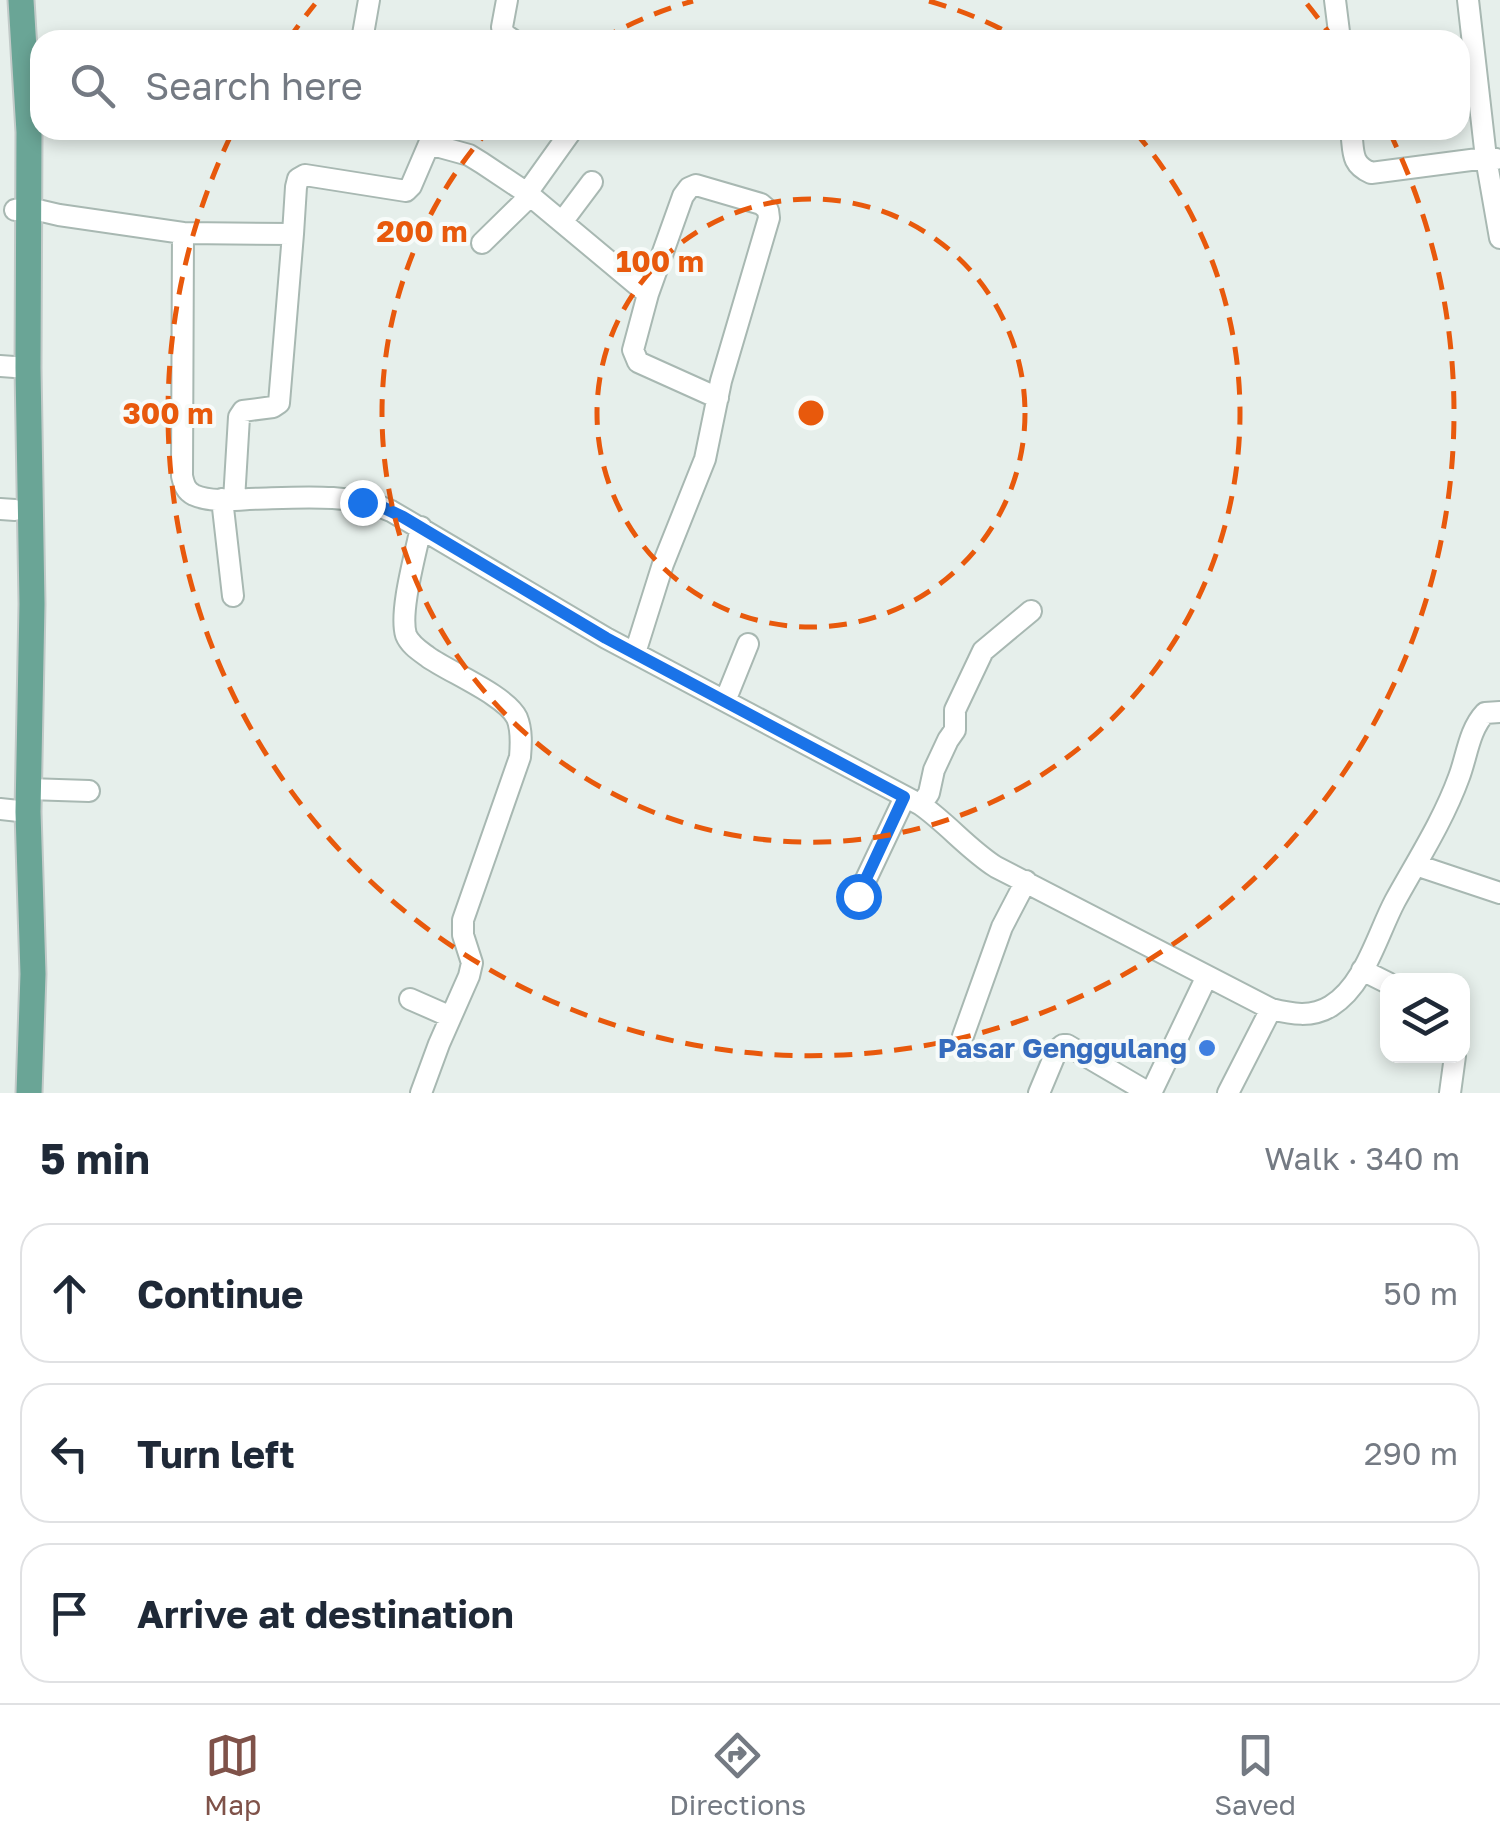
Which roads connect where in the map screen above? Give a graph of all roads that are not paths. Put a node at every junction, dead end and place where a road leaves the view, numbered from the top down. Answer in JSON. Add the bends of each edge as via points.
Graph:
{"nodes":[{"id":1,"x":8,"y":0,"type":"edge"},
{"id":2,"x":21,"y":0,"type":"edge"},
{"id":3,"x":369,"y":0,"type":"edge"},
{"id":4,"x":507,"y":0,"type":"edge"},
{"id":5,"x":1335,"y":0,"type":"edge"},
{"id":6,"x":1468,"y":0,"type":"edge"},
{"id":7,"x":364,"y":30,"type":"edge"},
{"id":8,"x":503,"y":30,"type":"edge"},
{"id":9,"x":1339,"y":30,"type":"edge"},
{"id":10,"x":30,"y":75,"type":"edge"},
{"id":11,"x":30,"y":140,"type":"edge"},
{"id":12,"x":431,"y":140,"type":"edge"},
{"id":13,"x":438,"y":140,"type":"edge"},
{"id":14,"x":565,"y":140,"type":"edge"},
{"id":15,"x":1352,"y":140,"type":"edge"},
{"id":16,"x":1493,"y":159,"type":"edge"},
{"id":17,"x":592,"y":182,"type":"dead end"},
{"id":18,"x":528,"y":194,"type":"junction"},
{"id":19,"x":22,"y":209,"type":"junction"},
{"id":20,"x":562,"y":222,"type":"junction"},
{"id":21,"x":184,"y":234,"type":"junction"},
{"id":22,"x":292,"y":234,"type":"junction"},
{"id":23,"x":1500,"y":238,"type":"edge"},
{"id":24,"x":482,"y":243,"type":"dead end"},
{"id":25,"x":648,"y":294,"type":"junction"},
{"id":26,"x":13,"y":367,"type":"edge"},
{"id":27,"x":718,"y":398,"type":"junction"},
{"id":28,"x":228,"y":499,"type":"junction"},
{"id":29,"x":8,"y":509,"type":"edge"},
{"id":30,"x":421,"y":528,"type":"junction"},
{"id":31,"x":233,"y":596,"type":"dead end"},
{"id":32,"x":1031,"y":611,"type":"dead end"},
{"id":33,"x":748,"y":644,"type":"dead end"},
{"id":34,"x":635,"y":653,"type":"junction"},
{"id":35,"x":724,"y":700,"type":"junction"},
{"id":36,"x":1500,"y":712,"type":"edge"},
{"id":37,"x":89,"y":791,"type":"dead end"},
{"id":38,"x":912,"y":801,"type":"junction"},
{"id":39,"x":18,"y":805,"type":"edge"},
{"id":40,"x":1416,"y":865,"type":"junction"},
{"id":41,"x":1026,"y":881,"type":"junction"},
{"id":42,"x":1500,"y":893,"type":"edge"},
{"id":43,"x":858,"y":896,"type":"dead end"},
{"id":44,"x":1362,"y":970,"type":"junction"},
{"id":45,"x":1207,"y":976,"type":"junction"},
{"id":46,"x":1380,"y":979,"type":"edge"},
{"id":47,"x":410,"y":999,"type":"dead end"},
{"id":48,"x":1271,"y":1009,"type":"junction"},
{"id":49,"x":451,"y":1016,"type":"junction"},
{"id":50,"x":964,"y":1036,"type":"dead end"},
{"id":51,"x":1454,"y":1063,"type":"edge"},
{"id":52,"x":14,"y":1093,"type":"edge"},
{"id":53,"x":28,"y":1093,"type":"edge"},
{"id":54,"x":421,"y":1093,"type":"edge"},
{"id":55,"x":1039,"y":1093,"type":"edge"},
{"id":56,"x":1150,"y":1093,"type":"edge"},
{"id":57,"x":1228,"y":1093,"type":"edge"},
{"id":58,"x":1450,"y":1093,"type":"edge"}],
"edges":[{"from":1,"to":19,"type":"main road"},
{"from":2,"to":10,"type":"main road"},
{"from":3,"to":7,"type":"street"},
{"from":4,"to":8,"type":"street"},
{"from":5,"to":9,"type":"street"},
{"from":6,"to":16,"type":"street"},
{"from":11,"to":19,"type":"main road"},
{"from":12,"to":22,"type":"street","via":[[406,191],[298,179]]},
{"from":13,"to":18,"type":"street"},
{"from":14,"to":18,"type":"street"},
{"from":15,"to":16,"type":"street","via":[[1355,163],[1372,172]]},
{"from":16,"to":23,"type":"street"},
{"from":17,"to":20,"type":"street"},
{"from":18,"to":20,"type":"street"},
{"from":18,"to":24,"type":"street"},
{"from":19,"to":21,"type":"street"},
{"from":19,"to":26,"type":"main road"},
{"from":20,"to":25,"type":"street"},
{"from":21,"to":22,"type":"street"},
{"from":21,"to":28,"type":"street","via":[[182,476],[190,493]]},
{"from":22,"to":28,"type":"street","via":[[282,388],[273,407],[239,417]]},
{"from":25,"to":27,"type":"street","via":[[638,362]]},
{"from":25,"to":27,"type":"street","via":[[689,188],[768,210]]},
{"from":26,"to":29,"type":"main road"},
{"from":26,"to":39,"type":"main road","via":[[32,604]]},
{"from":27,"to":34,"type":"street","via":[[705,458]]},
{"from":28,"to":30,"type":"street","via":[[362,502]]},
{"from":28,"to":31,"type":"street"},
{"from":29,"to":39,"type":"main road"},
{"from":30,"to":34,"type":"street"},
{"from":30,"to":49,"type":"street","via":[[405,611],[407,638],[504,704],[518,721],[521,744],[468,904],[462,935],[472,963]]},
{"from":32,"to":38,"type":"street","via":[[983,651],[955,710],[955,730],[929,793]]},
{"from":33,"to":35,"type":"street"},
{"from":34,"to":35,"type":"street"},
{"from":35,"to":38,"type":"street"},
{"from":36,"to":40,"type":"street","via":[[1485,713],[1477,722],[1459,779]]},
{"from":37,"to":39,"type":"street"},
{"from":38,"to":41,"type":"street","via":[[979,856]]},
{"from":38,"to":43,"type":"street"},
{"from":39,"to":52,"type":"main road"},
{"from":39,"to":53,"type":"main road","via":[[33,974]]},
{"from":40,"to":42,"type":"street"},
{"from":40,"to":44,"type":"street"},
{"from":41,"to":45,"type":"street"},
{"from":41,"to":50,"type":"street","via":[[1002,927]]},
{"from":44,"to":46,"type":"street"},
{"from":44,"to":48,"type":"street","via":[[1329,1008],[1308,1014]]},
{"from":45,"to":48,"type":"street"},
{"from":45,"to":56,"type":"street"},
{"from":47,"to":49,"type":"street"},
{"from":48,"to":57,"type":"street"},
{"from":49,"to":54,"type":"street"},
{"from":51,"to":58,"type":"street"},
{"from":55,"to":56,"type":"street","via":[[1057,1050],[1068,1044]]}]}
